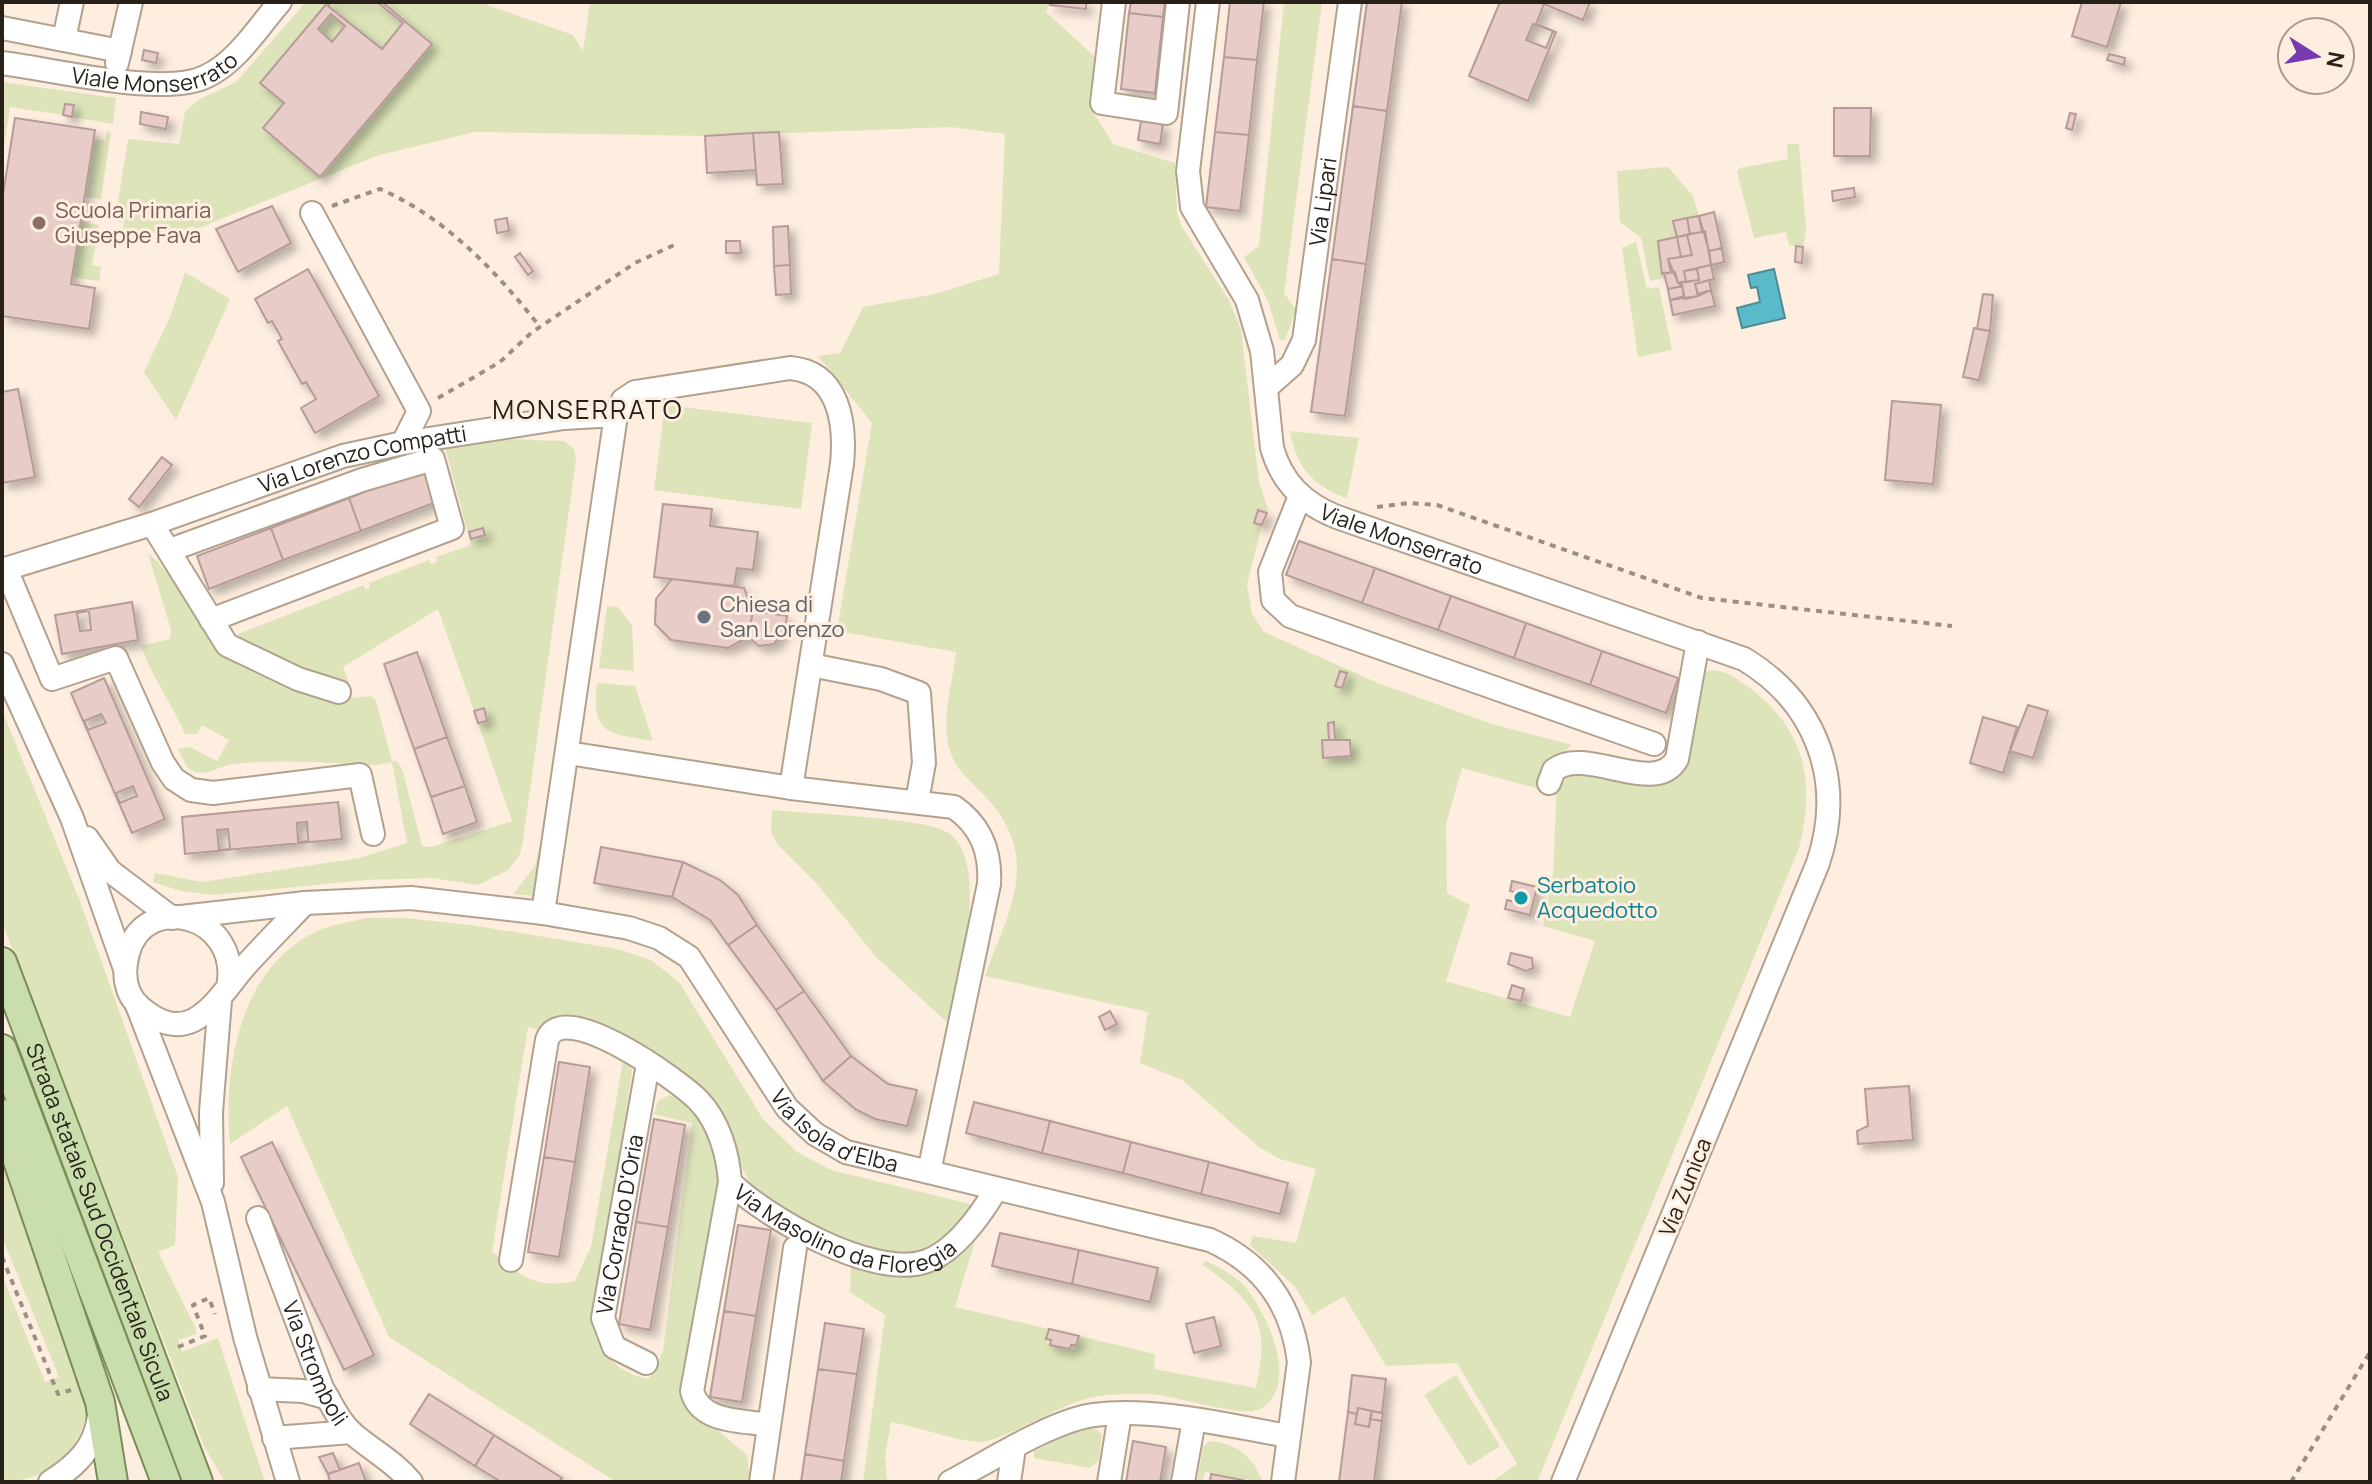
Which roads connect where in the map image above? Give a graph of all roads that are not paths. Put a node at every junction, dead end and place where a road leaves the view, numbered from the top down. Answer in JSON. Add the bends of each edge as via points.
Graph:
{"nodes":[{"id":1,"x":72,"y":2,"type":"edge"},
{"id":2,"x":131,"y":2,"type":"edge"},
{"id":3,"x":280,"y":2,"type":"edge"},
{"id":4,"x":1114,"y":2,"type":"edge"},
{"id":5,"x":1178,"y":2,"type":"edge"},
{"id":6,"x":1208,"y":2,"type":"edge"},
{"id":7,"x":1350,"y":2,"type":"edge"},
{"id":8,"x":2,"y":28,"type":"edge"},
{"id":9,"x":64,"y":39,"type":"junction"},
{"id":10,"x":120,"y":51,"type":"junction"},
{"id":11,"x":2,"y":63,"type":"edge"},
{"id":12,"x":113,"y":78,"type":"junction"},
{"id":13,"x":313,"y":215,"type":"road end"},
{"id":14,"x":1266,"y":388,"type":"junction"},
{"id":15,"x":616,"y":415,"type":"junction"},
{"id":16,"x":403,"y":443,"type":"junction"},
{"id":17,"x":1300,"y":496,"type":"junction"},
{"id":18,"x":152,"y":524,"type":"junction"},
{"id":19,"x":170,"y":550,"type":"junction"},
{"id":20,"x":4,"y":570,"type":"edge"},
{"id":21,"x":211,"y":620,"type":"junction"},
{"id":22,"x":1698,"y":642,"type":"junction"},
{"id":23,"x":2,"y":665,"type":"edge"},
{"id":24,"x":811,"y":665,"type":"junction"},
{"id":25,"x":339,"y":692,"type":"dead end"},
{"id":26,"x":1654,"y":744,"type":"dead end"},
{"id":27,"x":568,"y":753,"type":"junction"},
{"id":28,"x":1549,"y":783,"type":"dead end"},
{"id":29,"x":791,"y":788,"type":"junction"},
{"id":30,"x":917,"y":801,"type":"junction"},
{"id":31,"x":72,"y":818,"type":"junction"},
{"id":32,"x":373,"y":834,"type":"dead end"},
{"id":33,"x":1806,"y":892,"type":"joint"},
{"id":34,"x":305,"y":903,"type":"junction"},
{"id":35,"x":543,"y":913,"type":"junction"},
{"id":36,"x":177,"y":917,"type":"junction"},
{"id":37,"x":2,"y":962,"type":"edge"},
{"id":38,"x":124,"y":966,"type":"junction"},
{"id":39,"x":224,"y":994,"type":"junction"},
{"id":40,"x":137,"y":1005,"type":"junction"},
{"id":41,"x":2,"y":1049,"type":"edge"},
{"id":42,"x":648,"y":1064,"type":"junction"},
{"id":43,"x":2,"y":1114,"type":"edge"},
{"id":44,"x":929,"y":1172,"type":"junction"},
{"id":45,"x":730,"y":1182,"type":"junction"},
{"id":46,"x":996,"y":1189,"type":"junction"},
{"id":47,"x":213,"y":1202,"type":"junction"},
{"id":48,"x":258,"y":1218,"type":"dead end"},
{"id":49,"x":795,"y":1248,"type":"dead end"},
{"id":50,"x":511,"y":1260,"type":"dead end"},
{"id":51,"x":646,"y":1363,"type":"dead end"},
{"id":52,"x":259,"y":1389,"type":"junction"},
{"id":53,"x":328,"y":1398,"type":"junction"},
{"id":54,"x":100,"y":1402,"type":"junction"},
{"id":55,"x":1120,"y":1414,"type":"junction"},
{"id":56,"x":1194,"y":1420,"type":"junction"},
{"id":57,"x":769,"y":1425,"type":"junction"},
{"id":58,"x":351,"y":1432,"type":"junction"},
{"id":59,"x":1289,"y":1436,"type":"junction"},
{"id":60,"x":274,"y":1438,"type":"junction"},
{"id":61,"x":1014,"y":1448,"type":"junction"},
{"id":62,"x":50,"y":1482,"type":"edge"},
{"id":63,"x":113,"y":1482,"type":"edge"},
{"id":64,"x":166,"y":1482,"type":"edge"},
{"id":65,"x":198,"y":1482,"type":"edge"},
{"id":66,"x":288,"y":1482,"type":"edge"},
{"id":67,"x":411,"y":1482,"type":"edge"},
{"id":68,"x":761,"y":1482,"type":"edge"},
{"id":69,"x":950,"y":1482,"type":"edge"},
{"id":70,"x":1009,"y":1482,"type":"edge"},
{"id":71,"x":1109,"y":1482,"type":"edge"},
{"id":72,"x":1183,"y":1482,"type":"edge"},
{"id":73,"x":1283,"y":1482,"type":"edge"},
{"id":74,"x":1563,"y":1482,"type":"edge"}],
"edges":[{"from":1,"to":9,"type":"street"},
{"from":2,"to":10,"type":"street"},
{"from":3,"to":12,"type":"street","name":"Viale Monserrato","via":[[208,76],[175,87]]},
{"from":4,"to":5,"type":"street","via":[[1102,103],[1166,113]]},
{"from":6,"to":14,"type":"street","name":"Viale Monserrato","via":[[1188,171],[1192,207],[1247,300]]},
{"from":7,"to":14,"type":"street","name":"Via Lipari","via":[[1304,340],[1292,365]]},
{"from":8,"to":9,"type":"street"},
{"from":9,"to":10,"type":"street"},
{"from":10,"to":12,"type":"street"},
{"from":11,"to":12,"type":"street","name":"Viale Monserrato"},
{"from":13,"to":16,"type":"street","via":[[419,411]]},
{"from":14,"to":17,"type":"street","name":"Viale Monserrato","via":[[1276,463]]},
{"from":15,"to":16,"type":"street","name":"Via Lorenzo Compatti"},
{"from":15,"to":24,"type":"street","via":[[623,400],[635,392],[778,369],[802,369],[828,386],[839,411],[844,446]]},
{"from":15,"to":27,"type":"street"},
{"from":16,"to":18,"type":"street","name":"Via Lorenzo Compatti","via":[[343,456]]},
{"from":17,"to":22,"type":"street","name":"Viale Monserrato","via":[[1337,517]]},
{"from":17,"to":26,"type":"street","via":[[1270,572],[1273,600],[1290,616]]},
{"from":18,"to":19,"type":"street"},
{"from":18,"to":20,"type":"street","name":"Via Lorenzo Compatti"},
{"from":19,"to":21,"type":"street"},
{"from":19,"to":21,"type":"street","via":[[433,459],[452,528]]},
{"from":20,"to":32,"type":"street","via":[[52,679],[116,658],[163,763],[182,785],[213,793],[360,775]]},
{"from":21,"to":25,"type":"street","via":[[227,645],[243,655]]},
{"from":22,"to":28,"type":"street","via":[[1677,759],[1668,770],[1654,775],[1567,763],[1554,770]]},
{"from":22,"to":33,"type":"street","name":"Viale Monserrato","via":[[1762,670],[1793,699],[1815,735],[1830,799],[1825,842]]},
{"from":23,"to":31,"type":"street"},
{"from":24,"to":29,"type":"street"},
{"from":24,"to":30,"type":"street","via":[[881,679],[919,693],[924,763]]},
{"from":27,"to":29,"type":"street"},
{"from":27,"to":35,"type":"street"},
{"from":29,"to":30,"type":"street"},
{"from":30,"to":44,"type":"street","via":[[954,807],[964,814],[985,844],[990,871]]},
{"from":31,"to":36,"type":"street","via":[[110,871]]},
{"from":31,"to":38,"type":"street"},
{"from":33,"to":74,"type":"street","name":"Via Zunica"},
{"from":34,"to":35,"type":"street","name":"Via Isola d'Elba","via":[[411,898]]},
{"from":34,"to":36,"type":"street","name":"Via Isola d'Elba"},
{"from":34,"to":39,"type":"street"},
{"from":35,"to":44,"type":"street","name":"Via Isola d'Elba","via":[[629,928],[679,950],[713,991],[787,1108],[815,1134],[846,1152]]},
{"from":36,"to":38,"type":"street","via":[[142,930]]},
{"from":36,"to":39,"type":"street","via":[[201,922],[218,935],[228,953]]},
{"from":37,"to":65,"type":"main road","name":"Strada statale Sud Occidentale Sicula"},
{"from":38,"to":40,"type":"street"},
{"from":39,"to":40,"type":"street","via":[[194,1021],[153,1018]]},
{"from":39,"to":47,"type":"street","via":[[211,1112]]},
{"from":40,"to":47,"type":"street"},
{"from":41,"to":64,"type":"main road","name":"Strada statale Sud Occidentale Sicula"},
{"from":42,"to":45,"type":"street","name":"Via Masolino da Floregia","via":[[699,1100],[721,1137]]},
{"from":42,"to":50,"type":"street","name":"Via Masolino da Floregia","via":[[575,1026],[556,1027],[548,1035]]},
{"from":42,"to":51,"type":"street","name":"Via Corrado D'Oria","via":[[603,1318],[614,1347]]},
{"from":43,"to":54,"type":"main road"},
{"from":44,"to":46,"type":"street","name":"Via Isola d'Elba"},
{"from":45,"to":46,"type":"street","name":"Via Masolino da Floregia","via":[[817,1241],[870,1259],[910,1265],[944,1253],[985,1209]]},
{"from":45,"to":57,"type":"street","via":[[692,1391],[695,1403],[707,1414]]},
{"from":46,"to":59,"type":"street","name":"Via Isola d'Elba","via":[[1210,1240],[1246,1260],[1275,1290],[1295,1334],[1299,1362]]},
{"from":47,"to":52,"type":"street"},
{"from":48,"to":53,"type":"street","name":"Via Stromboli"},
{"from":49,"to":57,"type":"street"},
{"from":52,"to":53,"type":"street"},
{"from":52,"to":60,"type":"street"},
{"from":53,"to":58,"type":"street","name":"Via Stromboli"},
{"from":54,"to":62,"type":"street","via":[[96,1433],[85,1455]]},
{"from":54,"to":63,"type":"main road"},
{"from":55,"to":56,"type":"street"},
{"from":55,"to":61,"type":"street","via":[[1092,1415]]},
{"from":55,"to":71,"type":"street"},
{"from":56,"to":59,"type":"street"},
{"from":56,"to":72,"type":"street"},
{"from":57,"to":68,"type":"street"},
{"from":58,"to":60,"type":"street"},
{"from":58,"to":67,"type":"street","name":"Via Stromboli"},
{"from":59,"to":73,"type":"street","name":"Via Isola d'Elba"},
{"from":60,"to":66,"type":"street"},
{"from":61,"to":69,"type":"street"},
{"from":61,"to":70,"type":"street"}]}
